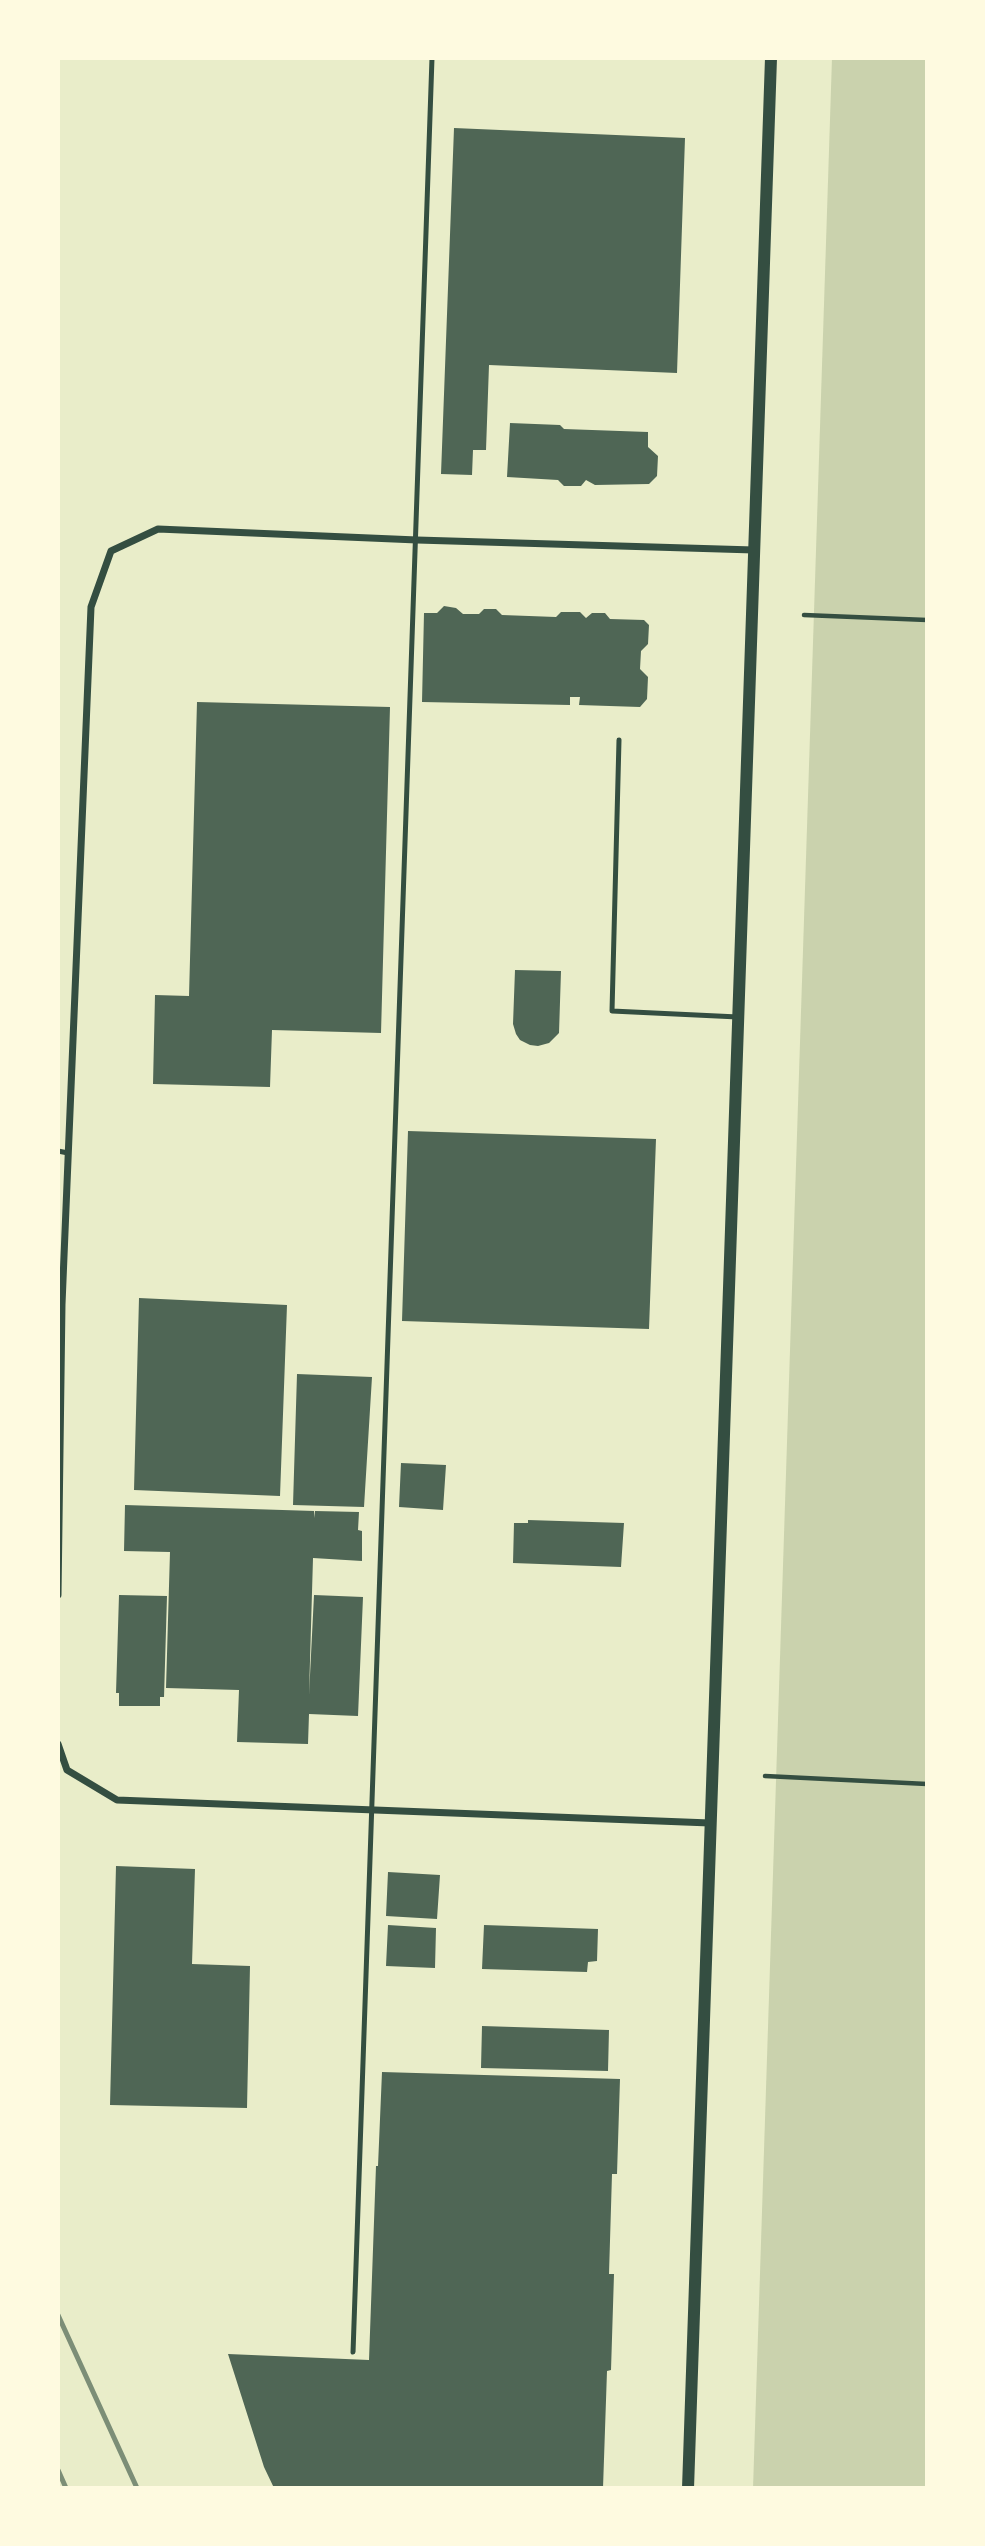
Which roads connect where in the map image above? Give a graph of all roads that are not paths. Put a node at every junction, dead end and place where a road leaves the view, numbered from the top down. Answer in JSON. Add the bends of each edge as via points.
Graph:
{"nodes":[{"id":1,"x":432,"y":58,"type":"edge"},
{"id":2,"x":771,"y":58,"type":"edge"},
{"id":3,"x":417,"y":540,"type":"junction"},
{"id":4,"x":754,"y":550,"type":"junction"},
{"id":5,"x":619,"y":740,"type":"dead end"},
{"id":6,"x":738,"y":1017,"type":"junction"},
{"id":7,"x":58,"y":1151,"type":"edge"},
{"id":8,"x":68,"y":1153,"type":"junction"},
{"id":9,"x":58,"y":1595,"type":"edge"},
{"id":10,"x":58,"y":1744,"type":"edge"},
{"id":11,"x":373,"y":1810,"type":"junction"},
{"id":12,"x":710,"y":1823,"type":"junction"},
{"id":13,"x":353,"y":2352,"type":"dead end"},
{"id":14,"x":688,"y":2488,"type":"edge"}],
"edges":[{"from":1,"to":3,"type":"lane"},
{"from":2,"to":4,"type":"street"},
{"from":3,"to":4,"type":"street"},
{"from":3,"to":8,"type":"street","via":[[158,529],[111,551],[91,607]]},
{"from":3,"to":11,"type":"lane"},
{"from":4,"to":6,"type":"street"},
{"from":5,"to":6,"type":"lane","via":[[612,1011]]},
{"from":6,"to":12,"type":"street"},
{"from":7,"to":8,"type":"lane"},
{"from":8,"to":9,"type":"street"},
{"from":10,"to":11,"type":"street","via":[[68,1770],[117,1800]]},
{"from":11,"to":12,"type":"street"},
{"from":11,"to":13,"type":"lane"},
{"from":12,"to":14,"type":"street"}]}
